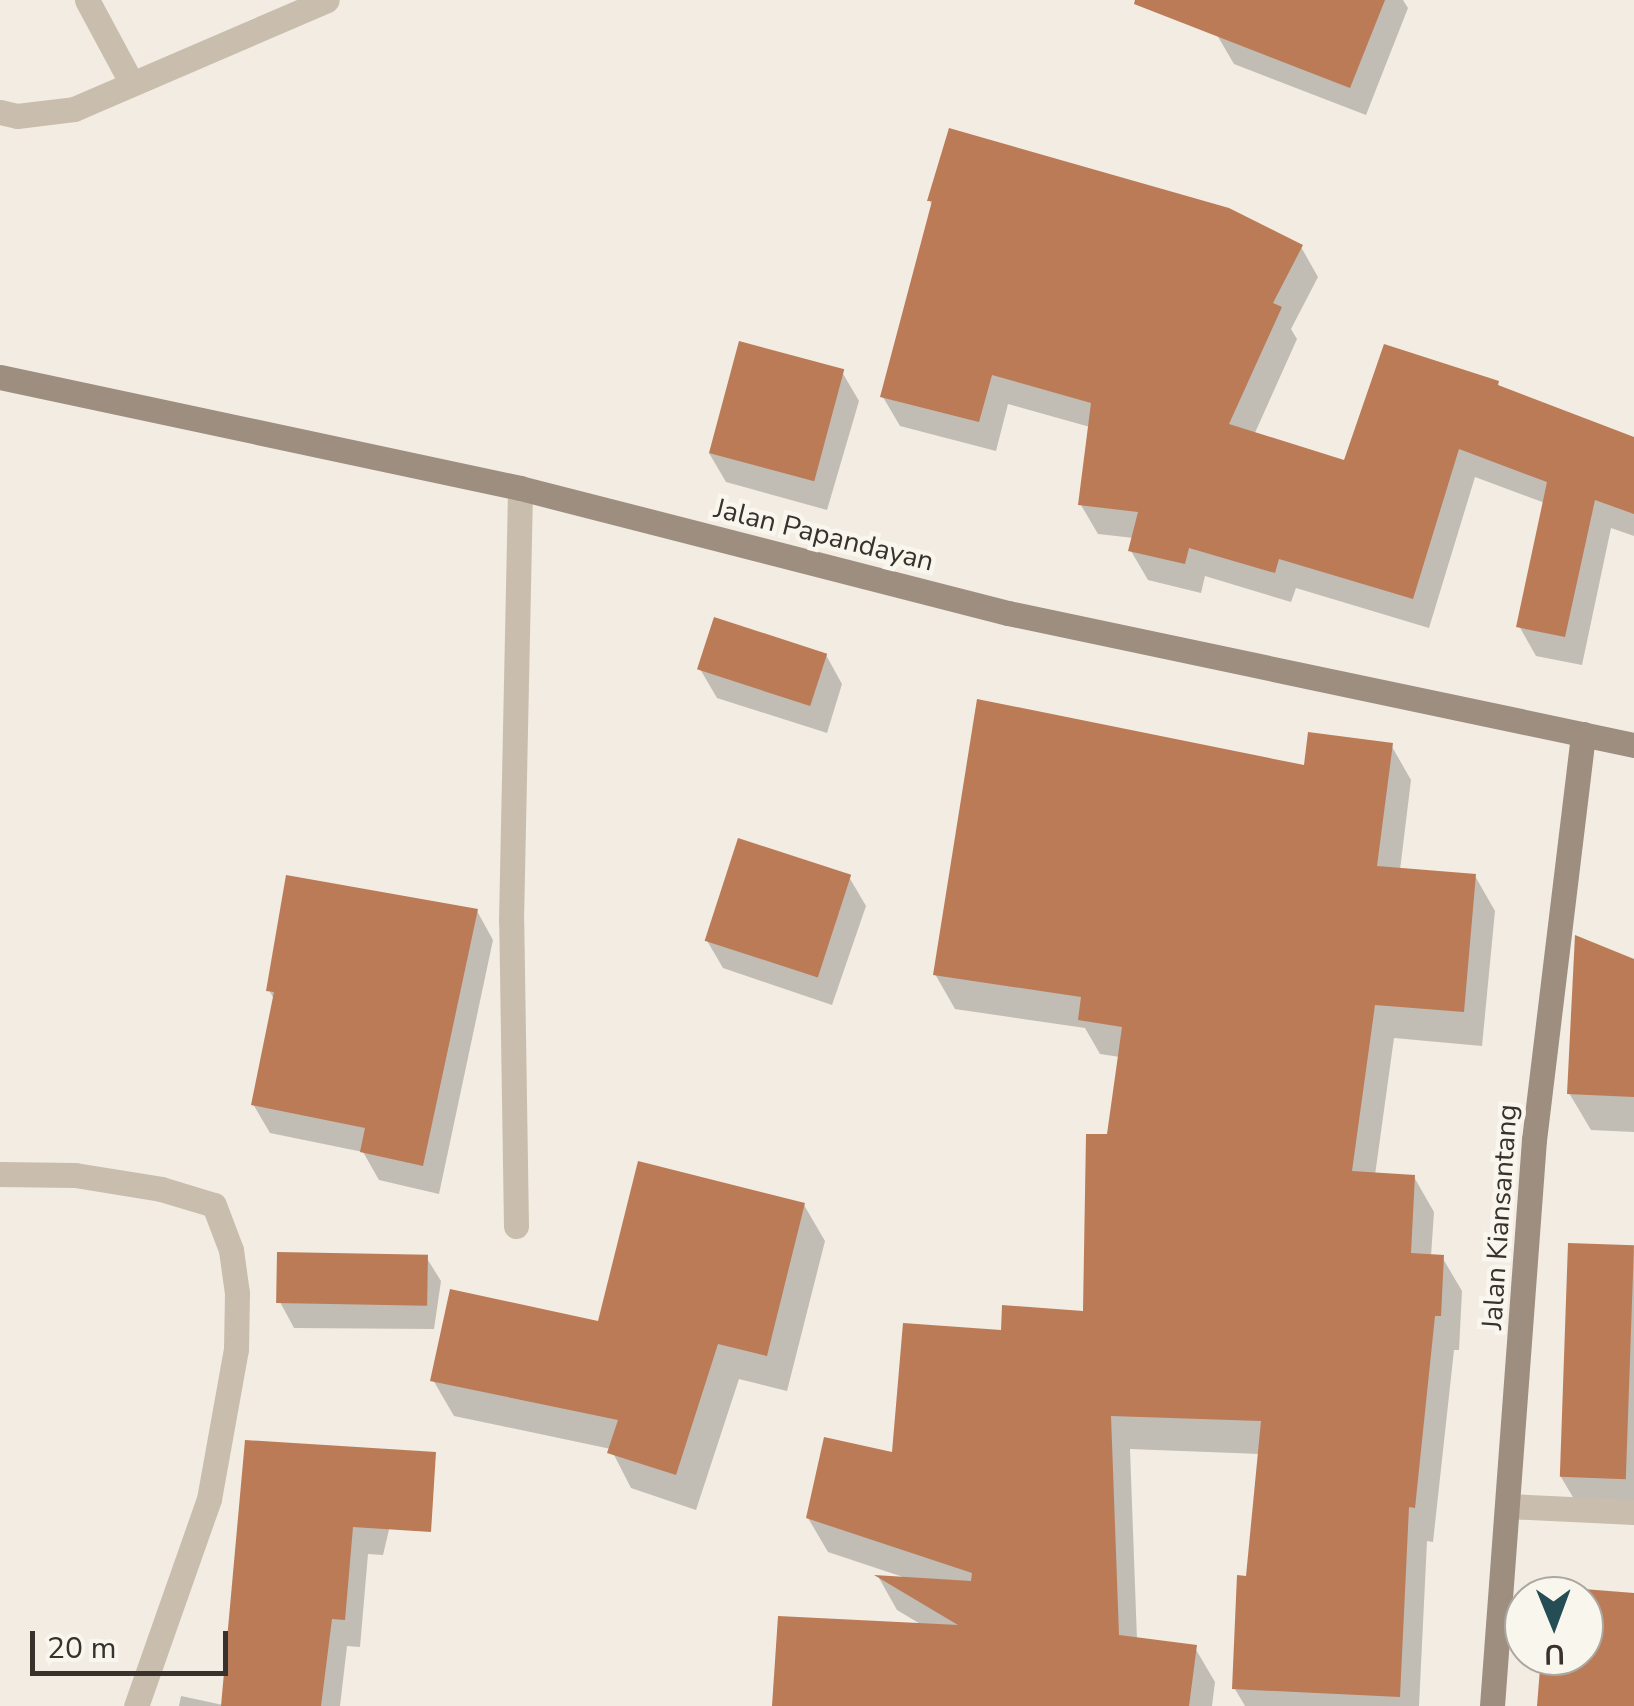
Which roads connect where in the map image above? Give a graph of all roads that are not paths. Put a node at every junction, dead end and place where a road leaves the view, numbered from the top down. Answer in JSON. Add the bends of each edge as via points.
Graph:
{"nodes":[{"id":1,"x":87,"y":0,"type":"edge"},
{"id":2,"x":327,"y":0,"type":"edge"},
{"id":3,"x":131,"y":82,"type":"junction"},
{"id":4,"x":0,"y":112,"type":"edge"},
{"id":5,"x":0,"y":378,"type":"edge"},
{"id":6,"x":520,"y":488,"type":"junction"},
{"id":7,"x":1583,"y":734,"type":"junction"},
{"id":8,"x":1634,"y":745,"type":"edge"},
{"id":9,"x":0,"y":1174,"type":"edge"},
{"id":10,"x":516,"y":1226,"type":"dead end"},
{"id":11,"x":1507,"y":1506,"type":"junction"},
{"id":12,"x":1634,"y":1512,"type":"edge"},
{"id":13,"x":136,"y":1706,"type":"edge"},
{"id":14,"x":1492,"y":1706,"type":"edge"}],
"edges":[{"from":1,"to":3,"type":"street"},
{"from":2,"to":3,"type":"street"},
{"from":3,"to":4,"type":"street","via":[[74,109]]},
{"from":5,"to":6,"type":"main road","name":"Jalan Papandayan"},
{"from":6,"to":7,"type":"main road","name":"Jalan Papandayan","via":[[1008,613]]},
{"from":6,"to":10,"type":"street","via":[[511,921]]},
{"from":7,"to":8,"type":"main road","name":"Jalan Papandayan"},
{"from":7,"to":11,"type":"main road","name":"Jalan Kiansantang","via":[[1534,1140]]},
{"from":9,"to":13,"type":"street","via":[[75,1175],[161,1189],[214,1206],[230,1250],[236,1350],[209,1499]]},
{"from":11,"to":12,"type":"street"},
{"from":11,"to":14,"type":"main road","name":"Jalan Kiansantang"}]}
